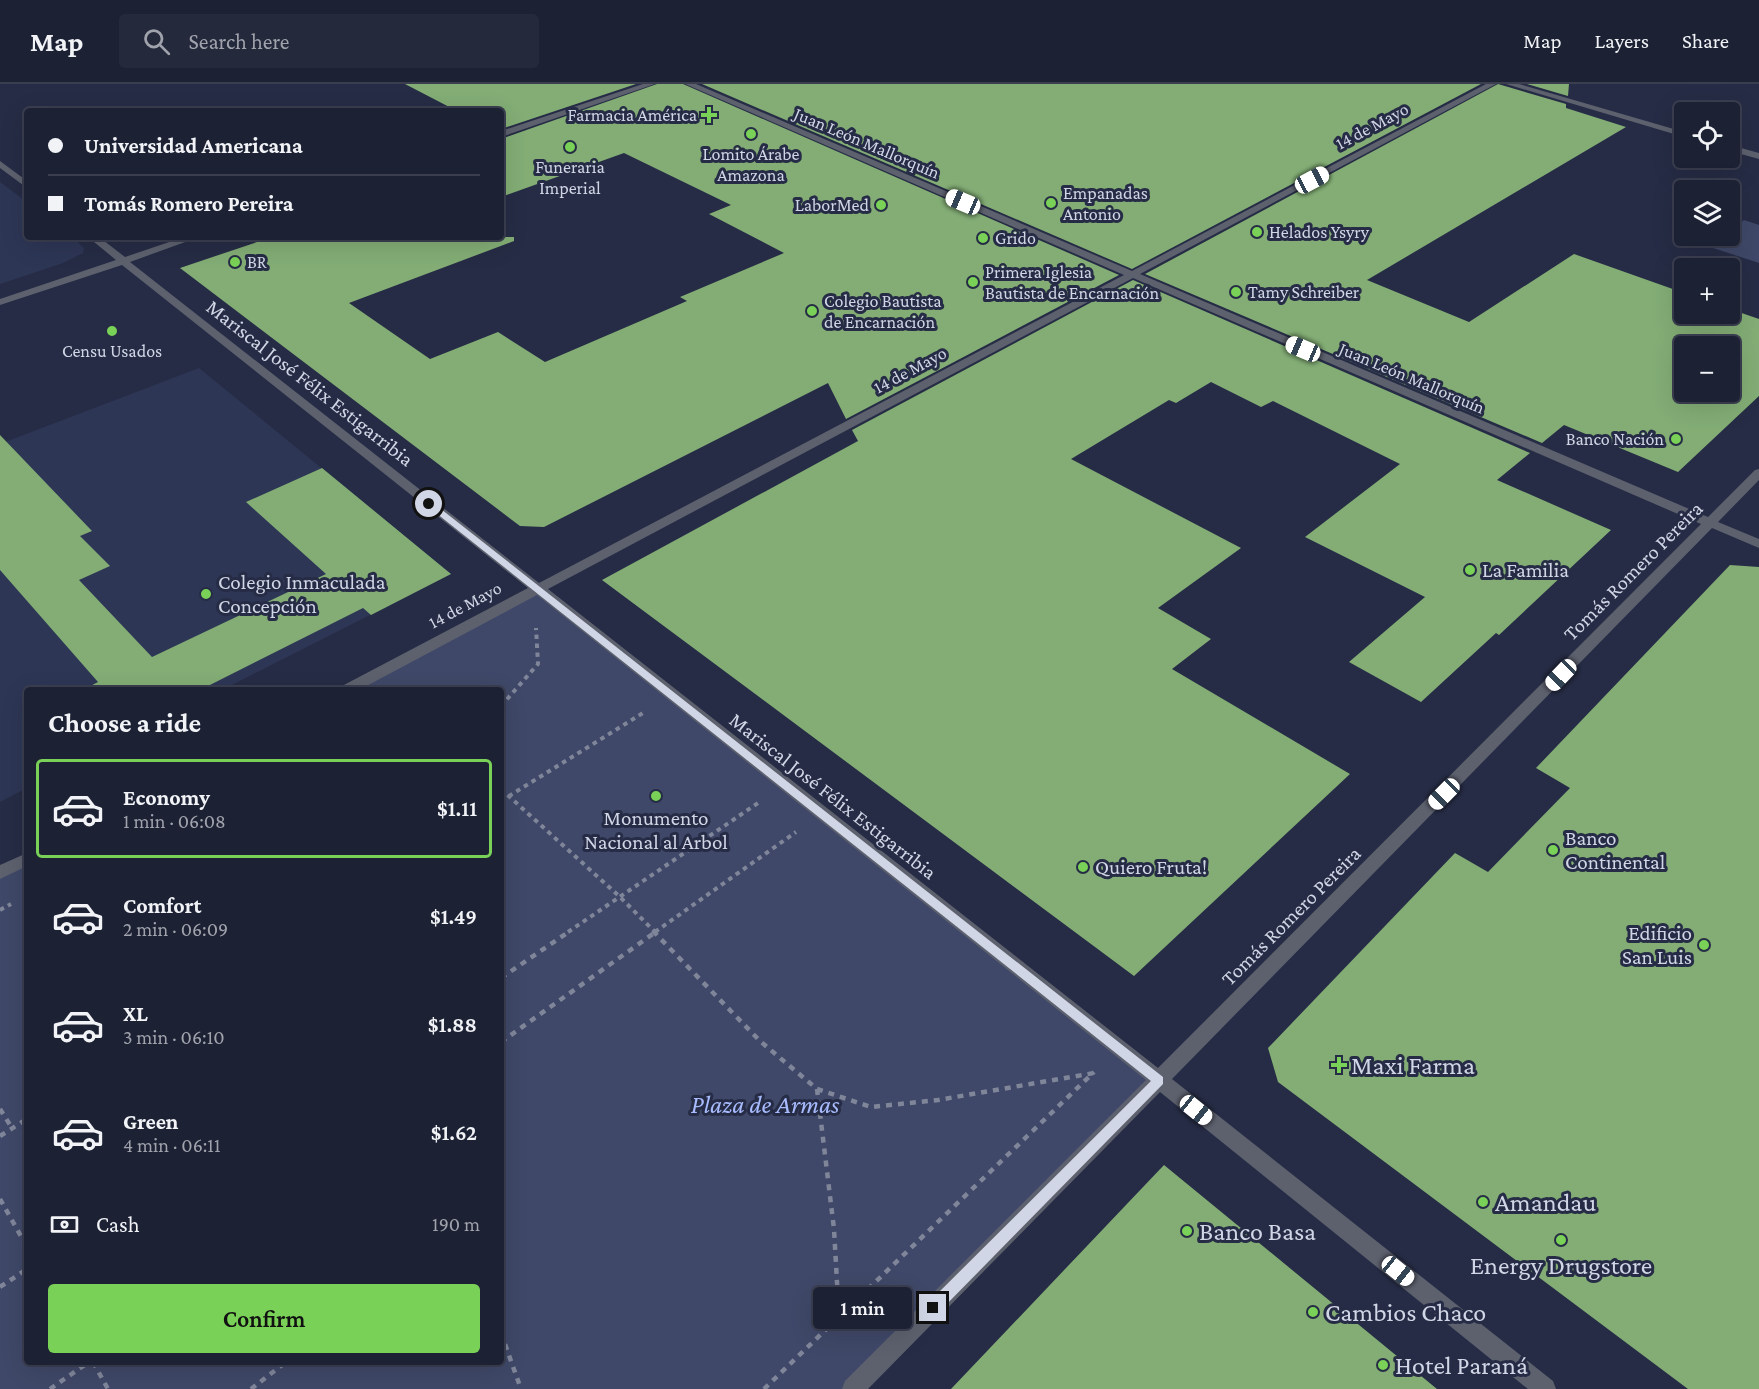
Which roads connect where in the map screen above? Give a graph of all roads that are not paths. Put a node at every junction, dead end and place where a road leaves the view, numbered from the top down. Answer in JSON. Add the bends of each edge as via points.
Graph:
{"nodes":[{"id":1,"x":651,"y":84,"type":"edge"},
{"id":2,"x":690,"y":84,"type":"edge"},
{"id":3,"x":1492,"y":84,"type":"edge"},
{"id":4,"x":1510,"y":84,"type":"edge"},
{"id":5,"x":1674,"y":132,"type":"edge"},
{"id":6,"x":504,"y":133,"type":"edge"},
{"id":7,"x":1740,"y":151,"type":"edge"},
{"id":8,"x":1759,"y":156,"type":"edge"},
{"id":9,"x":0,"y":164,"type":"edge"},
{"id":10,"x":24,"y":183,"type":"edge"},
{"id":11,"x":97,"y":240,"type":"edge"},
{"id":12,"x":185,"y":240,"type":"edge"},
{"id":13,"x":123,"y":261,"type":"junction"},
{"id":14,"x":1131,"y":275,"type":"junction"},
{"id":15,"x":0,"y":302,"type":"edge"},
{"id":16,"x":1759,"y":473,"type":"edge"},
{"id":17,"x":1711,"y":523,"type":"junction"},
{"id":18,"x":1759,"y":544,"type":"edge"},
{"id":19,"x":537,"y":589,"type":"junction"},
{"id":20,"x":353,"y":687,"type":"edge"},
{"id":21,"x":24,"y":861,"type":"edge"},
{"id":22,"x":0,"y":873,"type":"edge"},
{"id":23,"x":1159,"y":1080,"type":"junction"},
{"id":24,"x":853,"y":1389,"type":"edge"},
{"id":25,"x":1545,"y":1389,"type":"edge"}],
"edges":[{"from":1,"to":6,"type":"street"},
{"from":2,"to":14,"type":"street","name":"Juan León Mallorquín"},
{"from":3,"to":14,"type":"street","name":"14 de Mayo"},
{"from":4,"to":5,"type":"street"},
{"from":7,"to":8,"type":"street"},
{"from":9,"to":10,"type":"street"},
{"from":11,"to":13,"type":"street","name":"Mariscal José Félix Estigarribia"},
{"from":12,"to":13,"type":"street"},
{"from":13,"to":15,"type":"street"},
{"from":13,"to":19,"type":"street","name":"Mariscal José Félix Estigarribia"},
{"from":14,"to":17,"type":"street","name":"Juan León Mallorquín"},
{"from":14,"to":19,"type":"street","name":"14 de Mayo"},
{"from":16,"to":17,"type":"street","name":"Tomás Romero Pereira"},
{"from":17,"to":18,"type":"street","name":"Juan León Mallorquín"},
{"from":17,"to":23,"type":"street","name":"Tomás Romero Pereira"},
{"from":19,"to":20,"type":"street","name":"14 de Mayo"},
{"from":19,"to":23,"type":"street","name":"Mariscal José Félix Estigarribia"},
{"from":21,"to":22,"type":"street"},
{"from":23,"to":24,"type":"street","name":"Tomás Romero Pereira"},
{"from":23,"to":25,"type":"street","name":"Mariscal José Félix Estigarribia"}]}
